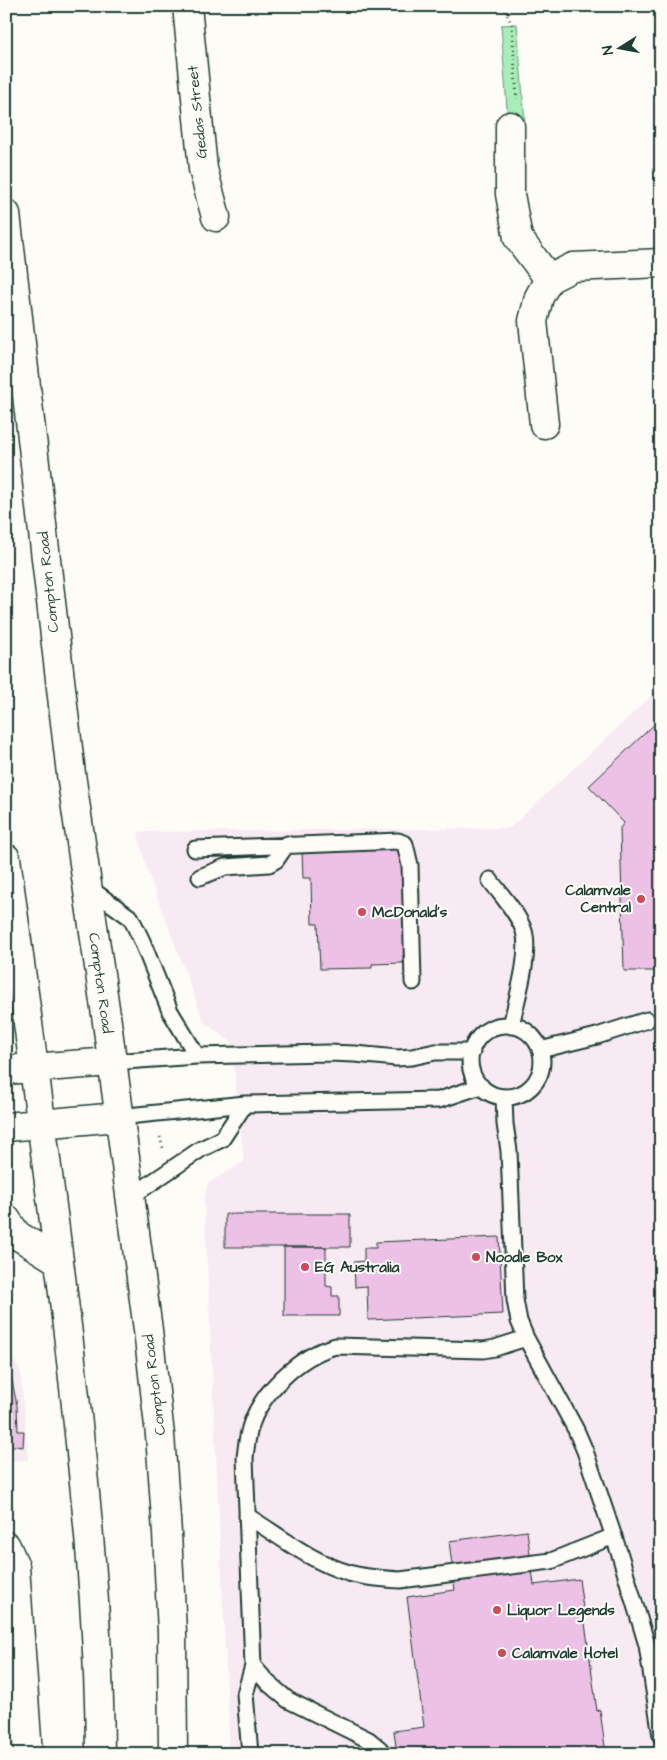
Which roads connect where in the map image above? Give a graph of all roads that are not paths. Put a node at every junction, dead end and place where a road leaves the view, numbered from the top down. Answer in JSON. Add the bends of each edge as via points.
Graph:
{"nodes":[{"id":1,"x":187,"y":6,"type":"edge"},
{"id":2,"x":510,"y":126,"type":"road end"},
{"id":3,"x":6,"y":214,"type":"edge"},
{"id":4,"x":216,"y":217,"type":"dead end"},
{"id":5,"x":661,"y":263,"type":"edge"},
{"id":6,"x":549,"y":280,"type":"junction"},
{"id":7,"x":544,"y":424,"type":"dead end"},
{"id":8,"x":287,"y":844,"type":"junction"},
{"id":9,"x":195,"y":849,"type":"dead end"},
{"id":10,"x":6,"y":858,"type":"edge"},
{"id":11,"x":200,"y":877,"type":"dead end"},
{"id":12,"x":490,"y":880,"type":"dead end"},
{"id":13,"x":86,"y":886,"type":"junction"},
{"id":14,"x":14,"y":975,"type":"edge"},
{"id":15,"x":413,"y":982,"type":"dead end"},
{"id":16,"x":648,"y":1020,"type":"dead end"},
{"id":17,"x":511,"y":1026,"type":"junction"},
{"id":18,"x":540,"y":1050,"type":"junction"},
{"id":19,"x":472,"y":1052,"type":"junction"},
{"id":20,"x":197,"y":1056,"type":"junction"},
{"id":21,"x":111,"y":1062,"type":"junction"},
{"id":22,"x":34,"y":1068,"type":"junction"},
{"id":23,"x":6,"y":1070,"type":"edge"},
{"id":24,"x":481,"y":1086,"type":"junction"},
{"id":25,"x":504,"y":1097,"type":"junction"},
{"id":26,"x":245,"y":1104,"type":"junction"},
{"id":27,"x":118,"y":1117,"type":"junction"},
{"id":28,"x":42,"y":1125,"type":"junction"},
{"id":29,"x":6,"y":1127,"type":"edge"},
{"id":30,"x":129,"y":1198,"type":"junction"},
{"id":31,"x":6,"y":1219,"type":"edge"},
{"id":32,"x":59,"y":1261,"type":"junction"},
{"id":33,"x":526,"y":1338,"type":"junction"},
{"id":34,"x":247,"y":1516,"type":"junction"},
{"id":35,"x":614,"y":1536,"type":"junction"},
{"id":36,"x":6,"y":1546,"type":"edge"},
{"id":37,"x":253,"y":1666,"type":"junction"},
{"id":38,"x":661,"y":1736,"type":"edge"},
{"id":39,"x":28,"y":1754,"type":"edge"},
{"id":40,"x":100,"y":1754,"type":"edge"},
{"id":41,"x":173,"y":1754,"type":"edge"},
{"id":42,"x":250,"y":1754,"type":"edge"},
{"id":43,"x":383,"y":1754,"type":"edge"}],
"edges":[{"from":1,"to":4,"type":"main road","name":"Gedas Street","via":[[203,169]]},
{"from":2,"to":6,"type":"main road","via":[[510,194],[518,238]]},
{"from":3,"to":13,"type":"main road","name":"Compton Road"},
{"from":5,"to":6,"type":"main road","via":[[573,267]]},
{"from":6,"to":7,"type":"main road","via":[[539,297],[533,320]]},
{"from":8,"to":9,"type":"lane"},
{"from":8,"to":11,"type":"lane","via":[[276,860],[268,864],[226,867]]},
{"from":8,"to":15,"type":"lane","via":[[406,844],[410,864]]},
{"from":10,"to":14,"type":"main road"},
{"from":12,"to":17,"type":"lane","via":[[524,930],[525,957]]},
{"from":13,"to":20,"type":"lane","via":[[131,918],[170,1011]]},
{"from":13,"to":21,"type":"main road","name":"Compton Road"},
{"from":14,"to":22,"type":"main road"},
{"from":16,"to":18,"type":"lane"},
{"from":17,"to":18,"type":"lane","via":[[529,1034]]},
{"from":17,"to":19,"type":"lane","via":[[501,1025],[484,1033]]},
{"from":18,"to":25,"type":"lane","via":[[542,1062],[534,1083],[526,1091]]},
{"from":19,"to":20,"type":"lane","via":[[435,1052],[398,1058],[337,1054]]},
{"from":19,"to":24,"type":"lane","via":[[471,1065]]},
{"from":20,"to":21,"type":"lane"},
{"from":21,"to":22,"type":"main road"},
{"from":21,"to":27,"type":"main road","name":"Compton Road"},
{"from":22,"to":23,"type":"main road"},
{"from":22,"to":28,"type":"main road"},
{"from":24,"to":25,"type":"lane","via":[[487,1092]]},
{"from":24,"to":26,"type":"lane","via":[[439,1100]]},
{"from":25,"to":33,"type":"lane","via":[[515,1300]]},
{"from":26,"to":27,"type":"lane"},
{"from":26,"to":30,"type":"lane","via":[[222,1140],[193,1155]]},
{"from":27,"to":28,"type":"main road"},
{"from":27,"to":30,"type":"main road","name":"Compton Road"},
{"from":28,"to":29,"type":"main road"},
{"from":28,"to":32,"type":"main road"},
{"from":30,"to":41,"type":"main road","name":"Compton Road","via":[[148,1330],[167,1523]]},
{"from":31,"to":32,"type":"main road","via":[[17,1235]]},
{"from":32,"to":40,"type":"main road","via":[[87,1506],[98,1660]]},
{"from":33,"to":34,"type":"lane","via":[[483,1350],[336,1346],[308,1357],[280,1380],[254,1416],[245,1458]]},
{"from":33,"to":35,"type":"lane","via":[[576,1430]]},
{"from":34,"to":35,"type":"lane","via":[[321,1562],[349,1573],[400,1580],[551,1562]]},
{"from":34,"to":37,"type":"lane"},
{"from":35,"to":38,"type":"lane","via":[[647,1645]]},
{"from":36,"to":39,"type":"main road","via":[[15,1566]]},
{"from":37,"to":42,"type":"lane","via":[[245,1694]]},
{"from":37,"to":43,"type":"lane","via":[[288,1700],[369,1740]]}]}
